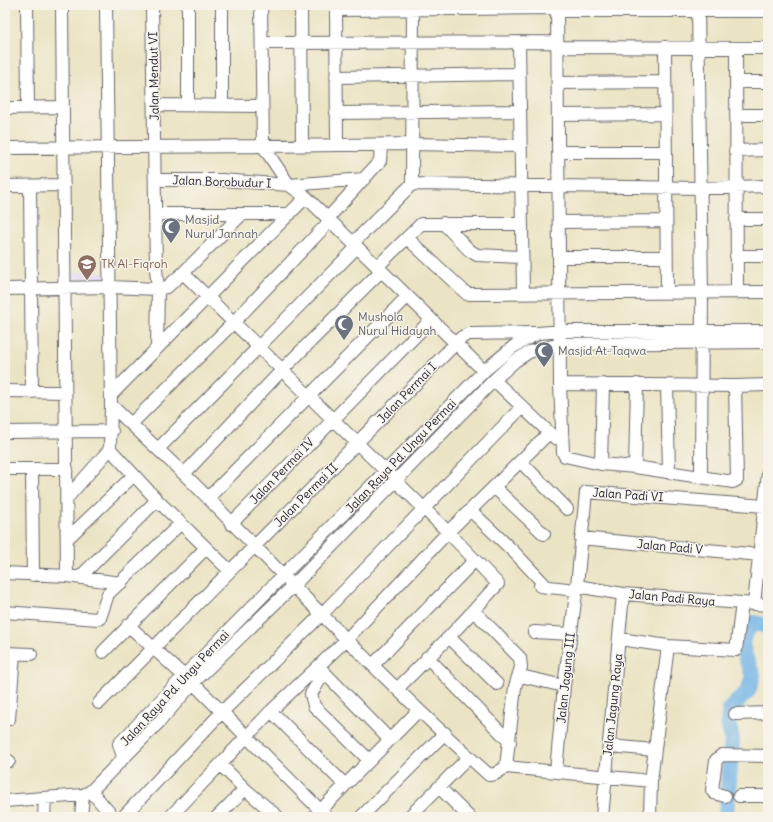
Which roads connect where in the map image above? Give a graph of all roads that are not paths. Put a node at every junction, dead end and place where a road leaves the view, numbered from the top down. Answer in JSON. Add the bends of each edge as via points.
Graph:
{"nodes":[{"id":1,"x":27,"y":5,"type":"edge"},
{"id":2,"x":62,"y":5,"type":"edge"},
{"id":3,"x":106,"y":5,"type":"edge"},
{"id":4,"x":152,"y":5,"type":"edge"},
{"id":5,"x":188,"y":5,"type":"edge"},
{"id":6,"x":222,"y":5,"type":"edge"},
{"id":7,"x":261,"y":5,"type":"edge"},
{"id":8,"x":301,"y":5,"type":"edge"},
{"id":9,"x":336,"y":7,"type":"edge"},
{"id":10,"x":413,"y":7,"type":"edge"},
{"id":11,"x":557,"y":8,"type":"edge"},
{"id":12,"x":698,"y":9,"type":"edge"},
{"id":13,"x":768,"y":11,"type":"edge"},
{"id":14,"x":519,"y":42,"type":"junction"},
{"id":15,"x":262,"y":43,"type":"junction"},
{"id":16,"x":301,"y":43,"type":"junction"},
{"id":17,"x":336,"y":43,"type":"junction"},
{"id":18,"x":413,"y":43,"type":"junction"},
{"id":19,"x":557,"y":45,"type":"junction"},
{"id":20,"x":665,"y":46,"type":"junction"},
{"id":21,"x":699,"y":48,"type":"junction"},
{"id":22,"x":736,"y":48,"type":"junction"},
{"id":23,"x":768,"y":48,"type":"edge"},
{"id":24,"x":520,"y":74,"type":"junction"},
{"id":25,"x":412,"y":76,"type":"junction"},
{"id":26,"x":336,"y":77,"type":"junction"},
{"id":27,"x":665,"y":82,"type":"junction"},
{"id":28,"x":736,"y":82,"type":"junction"},
{"id":29,"x":768,"y":82,"type":"edge"},
{"id":30,"x":558,"y":83,"type":"junction"},
{"id":31,"x":155,"y":105,"type":"junction"},
{"id":32,"x":188,"y":105,"type":"junction"},
{"id":33,"x":222,"y":106,"type":"junction"},
{"id":34,"x":262,"y":106,"type":"junction"},
{"id":35,"x":63,"y":107,"type":"junction"},
{"id":36,"x":5,"y":108,"type":"edge"},
{"id":37,"x":28,"y":108,"type":"junction"},
{"id":38,"x":520,"y":111,"type":"junction"},
{"id":39,"x":412,"y":112,"type":"junction"},
{"id":40,"x":336,"y":113,"type":"junction"},
{"id":41,"x":665,"y":114,"type":"junction"},
{"id":42,"x":558,"y":115,"type":"junction"},
{"id":43,"x":736,"y":115,"type":"junction"},
{"id":44,"x":768,"y":115,"type":"edge"},
{"id":45,"x":412,"y":144,"type":"junction"},
{"id":46,"x":302,"y":145,"type":"junction"},
{"id":47,"x":337,"y":145,"type":"junction"},
{"id":48,"x":381,"y":145,"type":"junction"},
{"id":49,"x":263,"y":146,"type":"junction"},
{"id":50,"x":521,"y":146,"type":"junction"},
{"id":51,"x":62,"y":147,"type":"junction"},
{"id":52,"x":108,"y":147,"type":"junction"},
{"id":53,"x":155,"y":147,"type":"junction"},
{"id":54,"x":5,"y":148,"type":"edge"},
{"id":55,"x":768,"y":150,"type":"edge"},
{"id":56,"x":736,"y":151,"type":"junction"},
{"id":57,"x":558,"y":152,"type":"junction"},
{"id":58,"x":666,"y":152,"type":"junction"},
{"id":59,"x":364,"y":179,"type":"junction"},
{"id":60,"x":155,"y":180,"type":"junction"},
{"id":61,"x":412,"y":184,"type":"junction"},
{"id":62,"x":64,"y":185,"type":"junction"},
{"id":63,"x":289,"y":185,"type":"junction"},
{"id":64,"x":5,"y":186,"type":"edge"},
{"id":65,"x":30,"y":186,"type":"junction"},
{"id":66,"x":559,"y":186,"type":"junction"},
{"id":67,"x":768,"y":186,"type":"edge"},
{"id":68,"x":521,"y":187,"type":"junction"},
{"id":69,"x":735,"y":187,"type":"junction"},
{"id":70,"x":666,"y":188,"type":"junction"},
{"id":71,"x":700,"y":188,"type":"junction"},
{"id":72,"x":306,"y":196,"type":"junction"},
{"id":73,"x":156,"y":214,"type":"junction"},
{"id":74,"x":242,"y":214,"type":"junction"},
{"id":75,"x":290,"y":214,"type":"junction"},
{"id":76,"x":736,"y":219,"type":"junction"},
{"id":77,"x":768,"y":219,"type":"edge"},
{"id":78,"x":329,"y":220,"type":"junction"},
{"id":79,"x":666,"y":221,"type":"junction"},
{"id":80,"x":559,"y":222,"type":"junction"},
{"id":81,"x":443,"y":223,"type":"junction"},
{"id":82,"x":522,"y":224,"type":"junction"},
{"id":83,"x":407,"y":238,"type":"junction"},
{"id":84,"x":355,"y":245,"type":"junction"},
{"id":85,"x":736,"y":256,"type":"junction"},
{"id":86,"x":768,"y":256,"type":"edge"},
{"id":87,"x":521,"y":257,"type":"junction"},
{"id":88,"x":559,"y":257,"type":"junction"},
{"id":89,"x":666,"y":257,"type":"junction"},
{"id":90,"x":379,"y":269,"type":"junction"},
{"id":91,"x":183,"y":273,"type":"junction"},
{"id":92,"x":110,"y":287,"type":"junction"},
{"id":93,"x":30,"y":288,"type":"junction"},
{"id":94,"x":64,"y":288,"type":"junction"},
{"id":95,"x":5,"y":289,"type":"edge"},
{"id":96,"x":158,"y":289,"type":"junction"},
{"id":97,"x":702,"y":292,"type":"junction"},
{"id":98,"x":737,"y":292,"type":"junction"},
{"id":99,"x":768,"y":292,"type":"edge"},
{"id":100,"x":522,"y":293,"type":"junction"},
{"id":101,"x":667,"y":293,"type":"junction"},
{"id":102,"x":560,"y":294,"type":"junction"},
{"id":103,"x":208,"y":297,"type":"junction"},
{"id":104,"x":407,"y":297,"type":"junction"},
{"id":105,"x":431,"y":320,"type":"junction"},
{"id":106,"x":234,"y":322,"type":"junction"},
{"id":107,"x":560,"y":331,"type":"junction"},
{"id":108,"x":768,"y":331,"type":"edge"},
{"id":109,"x":539,"y":333,"type":"junction"},
{"id":110,"x":702,"y":337,"type":"junction"},
{"id":111,"x":768,"y":342,"type":"edge"},
{"id":112,"x":456,"y":343,"type":"junction"},
{"id":113,"x":560,"y":344,"type":"junction"},
{"id":114,"x":258,"y":346,"type":"junction"},
{"id":115,"x":157,"y":348,"type":"junction"},
{"id":116,"x":282,"y":370,"type":"junction"},
{"id":117,"x":484,"y":371,"type":"junction"},
{"id":118,"x":494,"y":380,"type":"junction"},
{"id":119,"x":560,"y":384,"type":"junction"},
{"id":120,"x":603,"y":384,"type":"junction"},
{"id":121,"x":637,"y":384,"type":"junction"},
{"id":122,"x":667,"y":385,"type":"junction"},
{"id":123,"x":702,"y":385,"type":"junction"},
{"id":124,"x":768,"y":385,"type":"edge"},
{"id":125,"x":735,"y":386,"type":"junction"},
{"id":126,"x":5,"y":391,"type":"edge"},
{"id":127,"x":32,"y":392,"type":"junction"},
{"id":128,"x":66,"y":392,"type":"junction"},
{"id":129,"x":308,"y":395,"type":"junction"},
{"id":130,"x":111,"y":400,"type":"junction"},
{"id":131,"x":522,"y":407,"type":"junction"},
{"id":132,"x":332,"y":419,"type":"junction"},
{"id":133,"x":131,"y":424,"type":"junction"},
{"id":134,"x":67,"y":431,"type":"junction"},
{"id":135,"x":112,"y":431,"type":"junction"},
{"id":136,"x":5,"y":432,"type":"edge"},
{"id":137,"x":549,"y":433,"type":"junction"},
{"id":138,"x":357,"y":444,"type":"junction"},
{"id":139,"x":563,"y":446,"type":"junction"},
{"id":140,"x":110,"y":449,"type":"junction"},
{"id":141,"x":158,"y":449,"type":"junction"},
{"id":142,"x":521,"y":462,"type":"junction"},
{"id":143,"x":601,"y":464,"type":"junction"},
{"id":144,"x":635,"y":467,"type":"junction"},
{"id":145,"x":5,"y":469,"type":"edge"},
{"id":146,"x":32,"y":469,"type":"junction"},
{"id":147,"x":67,"y":469,"type":"junction"},
{"id":148,"x":386,"y":471,"type":"junction"},
{"id":149,"x":669,"y":472,"type":"junction"},
{"id":150,"x":768,"y":473,"type":"edge"},
{"id":151,"x":184,"y":474,"type":"junction"},
{"id":152,"x":133,"y":476,"type":"junction"},
{"id":153,"x":701,"y":477,"type":"junction"},
{"id":154,"x":394,"y":480,"type":"junction"},
{"id":155,"x":494,"y":487,"type":"junction"},
{"id":156,"x":67,"y":498,"type":"junction"},
{"id":157,"x":208,"y":498,"type":"junction"},
{"id":158,"x":157,"y":500,"type":"junction"},
{"id":159,"x":764,"y":506,"type":"junction"},
{"id":160,"x":424,"y":509,"type":"junction"},
{"id":161,"x":568,"y":509,"type":"dead end"},
{"id":162,"x":470,"y":510,"type":"junction"},
{"id":163,"x":180,"y":523,"type":"junction"},
{"id":164,"x":231,"y":524,"type":"junction"},
{"id":165,"x":448,"y":532,"type":"junction"},
{"id":166,"x":544,"y":534,"type":"dead end"},
{"id":167,"x":581,"y":538,"type":"junction"},
{"id":168,"x":68,"y":539,"type":"junction"},
{"id":169,"x":255,"y":547,"type":"junction"},
{"id":170,"x":206,"y":548,"type":"junction"},
{"id":171,"x":760,"y":555,"type":"junction"},
{"id":172,"x":475,"y":560,"type":"junction"},
{"id":173,"x":229,"y":570,"type":"junction"},
{"id":174,"x":5,"y":573,"type":"edge"},
{"id":175,"x":33,"y":575,"type":"junction"},
{"id":176,"x":68,"y":576,"type":"junction"},
{"id":177,"x":284,"y":576,"type":"junction"},
{"id":178,"x":80,"y":577,"type":"junction"},
{"id":179,"x":121,"y":583,"type":"junction"},
{"id":180,"x":293,"y":586,"type":"junction"},
{"id":181,"x":577,"y":588,"type":"junction"},
{"id":182,"x":624,"y":594,"type":"junction"},
{"id":183,"x":748,"y":604,"type":"junction"},
{"id":184,"x":768,"y":605,"type":"edge"},
{"id":185,"x":473,"y":610,"type":"junction"},
{"id":186,"x":5,"y":612,"type":"edge"},
{"id":187,"x":322,"y":614,"type":"junction"},
{"id":188,"x":128,"y":625,"type":"junction"},
{"id":189,"x":534,"y":632,"type":"dead end"},
{"id":190,"x":571,"y":634,"type":"junction"},
{"id":191,"x":449,"y":637,"type":"junction"},
{"id":192,"x":347,"y":639,"type":"junction"},
{"id":193,"x":620,"y":639,"type":"junction"},
{"id":194,"x":668,"y":646,"type":"junction"},
{"id":195,"x":153,"y":649,"type":"junction"},
{"id":196,"x":103,"y":652,"type":"dead end"},
{"id":197,"x":9,"y":654,"type":"edge"},
{"id":198,"x":30,"y":654,"type":"dead end"},
{"id":199,"x":427,"y":657,"type":"junction"},
{"id":200,"x":373,"y":665,"type":"junction"},
{"id":201,"x":321,"y":669,"type":"junction"},
{"id":202,"x":518,"y":677,"type":"junction"},
{"id":203,"x":189,"y":680,"type":"junction"},
{"id":204,"x":497,"y":684,"type":"dead end"},
{"id":205,"x":564,"y":686,"type":"junction"},
{"id":206,"x":397,"y":689,"type":"junction"},
{"id":207,"x":99,"y":703,"type":"dead end"},
{"id":208,"x":419,"y":710,"type":"junction"},
{"id":209,"x":271,"y":711,"type":"junction"},
{"id":210,"x":222,"y":712,"type":"junction"},
{"id":211,"x":768,"y":713,"type":"edge"},
{"id":212,"x":735,"y":714,"type":"dead end"},
{"id":213,"x":5,"y":719,"type":"edge"},
{"id":214,"x":445,"y":733,"type":"junction"},
{"id":215,"x":248,"y":738,"type":"junction"},
{"id":216,"x":389,"y":739,"type":"junction"},
{"id":217,"x":510,"y":742,"type":"junction"},
{"id":218,"x":609,"y":746,"type":"junction"},
{"id":219,"x":655,"y":750,"type":"junction"},
{"id":220,"x":768,"y":756,"type":"edge"},
{"id":221,"x":469,"y":757,"type":"junction"},
{"id":222,"x":370,"y":760,"type":"junction"},
{"id":223,"x":221,"y":765,"type":"junction"},
{"id":224,"x":506,"y":767,"type":"junction"},
{"id":225,"x":556,"y":771,"type":"junction"},
{"id":226,"x":605,"y":776,"type":"junction"},
{"id":227,"x":651,"y":780,"type":"junction"},
{"id":228,"x":345,"y":785,"type":"junction"},
{"id":229,"x":439,"y":787,"type":"junction"},
{"id":230,"x":245,"y":789,"type":"junction"},
{"id":231,"x":88,"y":793,"type":"junction"},
{"id":232,"x":725,"y":796,"type":"dead end"},
{"id":233,"x":739,"y":796,"type":"dead end"},
{"id":234,"x":768,"y":796,"type":"edge"},
{"id":235,"x":45,"y":798,"type":"junction"},
{"id":236,"x":5,"y":801,"type":"edge"},
{"id":237,"x":272,"y":815,"type":"edge"},
{"id":238,"x":320,"y":815,"type":"edge"},
{"id":239,"x":416,"y":815,"type":"edge"},
{"id":240,"x":44,"y":817,"type":"edge"},
{"id":241,"x":80,"y":817,"type":"edge"},
{"id":242,"x":113,"y":817,"type":"edge"},
{"id":243,"x":122,"y":817,"type":"edge"},
{"id":244,"x":170,"y":817,"type":"edge"},
{"id":245,"x":217,"y":817,"type":"edge"},
{"id":246,"x":361,"y":817,"type":"edge"},
{"id":247,"x":469,"y":817,"type":"edge"},
{"id":248,"x":602,"y":817,"type":"edge"},
{"id":249,"x":650,"y":817,"type":"edge"}],
"edges":[{"from":1,"to":37,"type":"street"},
{"from":2,"to":35,"type":"street"},
{"from":3,"to":52,"type":"street"},
{"from":4,"to":31,"type":"street","name":"Jalan Mendut VI"},
{"from":5,"to":32,"type":"street"},
{"from":6,"to":33,"type":"street"},
{"from":7,"to":15,"type":"street"},
{"from":8,"to":16,"type":"street"},
{"from":9,"to":10,"type":"street"},
{"from":9,"to":17,"type":"street"},
{"from":10,"to":11,"type":"street"},
{"from":10,"to":18,"type":"street"},
{"from":11,"to":12,"type":"street"},
{"from":11,"to":19,"type":"street"},
{"from":12,"to":13,"type":"street"},
{"from":12,"to":21,"type":"street"},
{"from":14,"to":18,"type":"street"},
{"from":14,"to":19,"type":"street"},
{"from":14,"to":24,"type":"street"},
{"from":15,"to":16,"type":"street"},
{"from":15,"to":34,"type":"street"},
{"from":16,"to":17,"type":"street"},
{"from":16,"to":46,"type":"street"},
{"from":17,"to":18,"type":"street"},
{"from":17,"to":26,"type":"street"},
{"from":18,"to":25,"type":"street"},
{"from":19,"to":20,"type":"street"},
{"from":19,"to":30,"type":"street"},
{"from":20,"to":21,"type":"street"},
{"from":20,"to":27,"type":"street"},
{"from":21,"to":22,"type":"street"},
{"from":21,"to":71,"type":"street"},
{"from":22,"to":23,"type":"street"},
{"from":22,"to":28,"type":"street"},
{"from":24,"to":25,"type":"street"},
{"from":24,"to":38,"type":"street"},
{"from":25,"to":26,"type":"street"},
{"from":25,"to":39,"type":"street"},
{"from":26,"to":40,"type":"street"},
{"from":27,"to":30,"type":"street"},
{"from":27,"to":41,"type":"street"},
{"from":28,"to":29,"type":"street"},
{"from":28,"to":43,"type":"street"},
{"from":30,"to":42,"type":"street"},
{"from":31,"to":32,"type":"street"},
{"from":31,"to":53,"type":"street","name":"Jalan Mendut VI"},
{"from":32,"to":33,"type":"street"},
{"from":33,"to":34,"type":"street"},
{"from":34,"to":49,"type":"street"},
{"from":35,"to":37,"type":"street"},
{"from":35,"to":51,"type":"street"},
{"from":36,"to":37,"type":"street"},
{"from":38,"to":39,"type":"street"},
{"from":38,"to":50,"type":"street"},
{"from":39,"to":40,"type":"street"},
{"from":39,"to":45,"type":"street"},
{"from":40,"to":47,"type":"street"},
{"from":41,"to":42,"type":"street"},
{"from":41,"to":58,"type":"street"},
{"from":42,"to":57,"type":"street"},
{"from":43,"to":44,"type":"street"},
{"from":43,"to":56,"type":"street"},
{"from":45,"to":48,"type":"street"},
{"from":45,"to":50,"type":"street"},
{"from":45,"to":61,"type":"street"},
{"from":46,"to":47,"type":"street"},
{"from":46,"to":49,"type":"street"},
{"from":47,"to":48,"type":"street"},
{"from":48,"to":59,"type":"street","via":[[380,162]]},
{"from":49,"to":53,"type":"street"},
{"from":49,"to":63,"type":"street"},
{"from":50,"to":68,"type":"street"},
{"from":51,"to":52,"type":"street"},
{"from":51,"to":54,"type":"street"},
{"from":51,"to":62,"type":"street"},
{"from":52,"to":53,"type":"street"},
{"from":52,"to":92,"type":"street"},
{"from":53,"to":60,"type":"street","name":"Jalan Mendut VI"},
{"from":55,"to":56,"type":"street"},
{"from":56,"to":69,"type":"street"},
{"from":57,"to":58,"type":"street"},
{"from":57,"to":66,"type":"street"},
{"from":58,"to":70,"type":"street"},
{"from":59,"to":63,"type":"street","name":"Jalan Borobudur I"},
{"from":59,"to":78,"type":"street"},
{"from":60,"to":63,"type":"street","name":"Jalan Borobudur I","via":[[222,180]]},
{"from":60,"to":73,"type":"street","name":"Jalan Mendut VI"},
{"from":61,"to":68,"type":"street"},
{"from":61,"to":84,"type":"street"},
{"from":62,"to":65,"type":"street"},
{"from":62,"to":94,"type":"street"},
{"from":63,"to":72,"type":"street"},
{"from":64,"to":65,"type":"street"},
{"from":65,"to":93,"type":"street"},
{"from":66,"to":68,"type":"street"},
{"from":66,"to":70,"type":"street"},
{"from":66,"to":80,"type":"street"},
{"from":67,"to":69,"type":"street"},
{"from":68,"to":82,"type":"street"},
{"from":69,"to":71,"type":"street"},
{"from":69,"to":76,"type":"street"},
{"from":70,"to":71,"type":"street"},
{"from":70,"to":79,"type":"street"},
{"from":71,"to":97,"type":"street"},
{"from":72,"to":75,"type":"street"},
{"from":72,"to":78,"type":"street"},
{"from":73,"to":74,"type":"street"},
{"from":73,"to":96,"type":"street","name":"Jalan Mendut VI"},
{"from":74,"to":75,"type":"street"},
{"from":74,"to":91,"type":"street"},
{"from":75,"to":103,"type":"street"},
{"from":76,"to":77,"type":"street"},
{"from":76,"to":85,"type":"street"},
{"from":78,"to":84,"type":"street"},
{"from":78,"to":106,"type":"street"},
{"from":79,"to":80,"type":"street"},
{"from":79,"to":89,"type":"street"},
{"from":80,"to":88,"type":"street"},
{"from":81,"to":82,"type":"street"},
{"from":81,"to":83,"type":"street","via":[[420,224]]},
{"from":81,"to":87,"type":"street","via":[[477,255]]},
{"from":82,"to":87,"type":"street"},
{"from":83,"to":90,"type":"street"},
{"from":83,"to":100,"type":"street","via":[[467,294]]},
{"from":84,"to":90,"type":"street"},
{"from":84,"to":114,"type":"street"},
{"from":85,"to":86,"type":"street"},
{"from":85,"to":98,"type":"street"},
{"from":87,"to":100,"type":"street"},
{"from":88,"to":89,"type":"street"},
{"from":88,"to":102,"type":"street"},
{"from":89,"to":101,"type":"street"},
{"from":90,"to":104,"type":"street"},
{"from":90,"to":116,"type":"street"},
{"from":91,"to":96,"type":"street","via":[[170,285]]},
{"from":91,"to":103,"type":"street"},
{"from":92,"to":94,"type":"street"},
{"from":92,"to":96,"type":"street"},
{"from":92,"to":130,"type":"street"},
{"from":93,"to":94,"type":"street"},
{"from":93,"to":95,"type":"street"},
{"from":93,"to":127,"type":"street"},
{"from":94,"to":128,"type":"street"},
{"from":96,"to":115,"type":"street","name":"Jalan Mendut VI"},
{"from":97,"to":98,"type":"street"},
{"from":97,"to":101,"type":"street"},
{"from":97,"to":110,"type":"street"},
{"from":98,"to":99,"type":"street"},
{"from":100,"to":102,"type":"street"},
{"from":101,"to":102,"type":"street"},
{"from":102,"to":107,"type":"street"},
{"from":103,"to":106,"type":"street"},
{"from":103,"to":115,"type":"street"},
{"from":104,"to":105,"type":"street"},
{"from":104,"to":129,"type":"street"},
{"from":105,"to":112,"type":"street"},
{"from":105,"to":132,"type":"street","name":"Jalan Permai IV"},
{"from":106,"to":114,"type":"street"},
{"from":106,"to":133,"type":"street"},
{"from":107,"to":109,"type":"street","name":"Jalan Raya Pd. Ungu Permai"},
{"from":107,"to":110,"type":"street","name":"Jalan Raya Pd. Ungu Permai"},
{"from":107,"to":113,"type":"street"},
{"from":108,"to":110,"type":"street","name":"Jalan Raya Pd. Ungu Permai"},
{"from":109,"to":112,"type":"street","name":"Jalan Permai I","via":[[469,334]]},
{"from":109,"to":117,"type":"street","name":"Jalan Raya Pd. Ungu Permai","via":[[513,347]]},
{"from":110,"to":111,"type":"street","name":"Jalan Raya Pd. Ungu Permai"},
{"from":110,"to":113,"type":"street","name":"Jalan Raya Pd. Ungu Permai"},
{"from":110,"to":123,"type":"street"},
{"from":112,"to":117,"type":"street"},
{"from":112,"to":138,"type":"street","name":"Jalan Permai I"},
{"from":113,"to":118,"type":"street","name":"Jalan Raya Pd. Ungu Permai","via":[[529,352]]},
{"from":113,"to":119,"type":"street"},
{"from":114,"to":116,"type":"street"},
{"from":114,"to":141,"type":"street"},
{"from":115,"to":130,"type":"street"},
{"from":116,"to":129,"type":"street"},
{"from":116,"to":151,"type":"street"},
{"from":117,"to":148,"type":"street","name":"Jalan Raya Pd. Ungu Permai"},
{"from":118,"to":131,"type":"street"},
{"from":118,"to":154,"type":"street","name":"Jalan Raya Pd. Ungu Permai"},
{"from":119,"to":120,"type":"street"},
{"from":119,"to":139,"type":"street"},
{"from":120,"to":121,"type":"street"},
{"from":120,"to":143,"type":"street"},
{"from":121,"to":122,"type":"street"},
{"from":121,"to":144,"type":"street"},
{"from":122,"to":123,"type":"street"},
{"from":122,"to":149,"type":"street"},
{"from":123,"to":125,"type":"street"},
{"from":123,"to":153,"type":"street"},
{"from":124,"to":125,"type":"street"},
{"from":125,"to":153,"type":"street","via":[[737,480],[733,482]]},
{"from":126,"to":127,"type":"street"},
{"from":127,"to":128,"type":"street"},
{"from":128,"to":134,"type":"street"},
{"from":129,"to":132,"type":"street"},
{"from":129,"to":157,"type":"street"},
{"from":130,"to":133,"type":"street"},
{"from":130,"to":135,"type":"street"},
{"from":131,"to":137,"type":"street"},
{"from":131,"to":160,"type":"street"},
{"from":132,"to":138,"type":"street"},
{"from":132,"to":164,"type":"street","name":"Jalan Permai IV"},
{"from":133,"to":141,"type":"street"},
{"from":134,"to":135,"type":"street"},
{"from":134,"to":136,"type":"street"},
{"from":134,"to":147,"type":"street"},
{"from":135,"to":140,"type":"street"},
{"from":137,"to":139,"type":"street"},
{"from":137,"to":142,"type":"street"},
{"from":138,"to":148,"type":"street"},
{"from":138,"to":169,"type":"street","name":"Jalan Permai II"},
{"from":139,"to":143,"type":"street","via":[[565,456]]},
{"from":140,"to":152,"type":"street"},
{"from":140,"to":156,"type":"street"},
{"from":141,"to":151,"type":"street"},
{"from":142,"to":155,"type":"street"},
{"from":142,"to":161,"type":"street"},
{"from":143,"to":144,"type":"street"},
{"from":144,"to":149,"type":"street"},
{"from":145,"to":146,"type":"street"},
{"from":146,"to":147,"type":"street"},
{"from":146,"to":175,"type":"street"},
{"from":147,"to":156,"type":"street"},
{"from":148,"to":154,"type":"street"},
{"from":148,"to":177,"type":"street","name":"Jalan Raya Pd. Ungu Permai"},
{"from":149,"to":153,"type":"street"},
{"from":150,"to":159,"type":"street"},
{"from":151,"to":157,"type":"street"},
{"from":152,"to":158,"type":"street"},
{"from":152,"to":168,"type":"street"},
{"from":154,"to":160,"type":"street"},
{"from":154,"to":180,"type":"street","name":"Jalan Raya Pd. Ungu Permai"},
{"from":155,"to":162,"type":"street"},
{"from":155,"to":166,"type":"street"},
{"from":156,"to":168,"type":"street"},
{"from":157,"to":164,"type":"street"},
{"from":158,"to":163,"type":"street"},
{"from":158,"to":178,"type":"street"},
{"from":159,"to":167,"type":"street","name":"Jalan Padi VI","via":[[589,491],[585,494]]},
{"from":159,"to":171,"type":"street"},
{"from":160,"to":165,"type":"street"},
{"from":160,"to":187,"type":"street"},
{"from":162,"to":165,"type":"street"},
{"from":162,"to":181,"type":"street","name":"Jalan Padi Raya","via":[[515,553],[542,586]]},
{"from":163,"to":170,"type":"street"},
{"from":163,"to":179,"type":"street"},
{"from":164,"to":169,"type":"street"},
{"from":165,"to":172,"type":"street"},
{"from":165,"to":192,"type":"street"},
{"from":167,"to":171,"type":"street","name":"Jalan Padi V"},
{"from":167,"to":181,"type":"street","name":"Jalan Padi VI"},
{"from":168,"to":176,"type":"street"},
{"from":169,"to":173,"type":"street","name":"Jalan Permai II"},
{"from":169,"to":177,"type":"street"},
{"from":170,"to":173,"type":"street"},
{"from":170,"to":188,"type":"street"},
{"from":171,"to":183,"type":"street"},
{"from":172,"to":185,"type":"street","via":[[498,585]]},
{"from":172,"to":200,"type":"street"},
{"from":173,"to":195,"type":"street","name":"Jalan Permai II"},
{"from":174,"to":175,"type":"street"},
{"from":175,"to":176,"type":"street"},
{"from":176,"to":178,"type":"street"},
{"from":177,"to":180,"type":"street"},
{"from":177,"to":203,"type":"street","name":"Jalan Raya Pd. Ungu Permai"},
{"from":178,"to":179,"type":"street"},
{"from":179,"to":186,"type":"street","via":[[108,594],[98,619]]},
{"from":180,"to":187,"type":"street"},
{"from":180,"to":203,"type":"street","name":"Jalan Raya Pd. Ungu Permai"},
{"from":181,"to":182,"type":"street","name":"Jalan Padi Raya"},
{"from":181,"to":190,"type":"street","name":"Jalan Jagung III"},
{"from":182,"to":183,"type":"street","name":"Jalan Padi Raya"},
{"from":182,"to":193,"type":"street","name":"Jalan Jagung Raya"},
{"from":183,"to":184,"type":"street","name":"Jalan Padi Raya"},
{"from":183,"to":194,"type":"street","via":[[735,651]]},
{"from":185,"to":191,"type":"street"},
{"from":185,"to":202,"type":"street","via":[[520,658]]},
{"from":187,"to":192,"type":"street"},
{"from":187,"to":210,"type":"street"},
{"from":188,"to":195,"type":"street"},
{"from":188,"to":196,"type":"street"},
{"from":189,"to":190,"type":"street"},
{"from":190,"to":205,"type":"street","name":"Jalan Jagung III"},
{"from":191,"to":199,"type":"street"},
{"from":191,"to":204,"type":"street"},
{"from":192,"to":200,"type":"street"},
{"from":192,"to":201,"type":"street"},
{"from":193,"to":194,"type":"street"},
{"from":193,"to":218,"type":"street","name":"Jalan Jagung Raya"},
{"from":194,"to":219,"type":"street"},
{"from":195,"to":203,"type":"street"},
{"from":195,"to":207,"type":"street","name":"Jalan Permai II"},
{"from":197,"to":198,"type":"street"},
{"from":197,"to":213,"type":"street","via":[[9,719]]},
{"from":199,"to":206,"type":"street"},
{"from":199,"to":217,"type":"street"},
{"from":200,"to":206,"type":"street"},
{"from":201,"to":209,"type":"street"},
{"from":201,"to":216,"type":"street"},
{"from":201,"to":222,"type":"street","via":[[311,694],[314,706]]},
{"from":202,"to":205,"type":"street"},
{"from":202,"to":217,"type":"street"},
{"from":203,"to":210,"type":"street"},
{"from":203,"to":231,"type":"street","name":"Jalan Raya Pd. Ungu Permai","via":[[119,744],[124,757]]},
{"from":205,"to":225,"type":"street","name":"Jalan Jagung III"},
{"from":206,"to":208,"type":"street"},
{"from":208,"to":214,"type":"street"},
{"from":208,"to":216,"type":"street"},
{"from":209,"to":215,"type":"street"},
{"from":209,"to":228,"type":"street"},
{"from":210,"to":215,"type":"street"},
{"from":210,"to":243,"type":"street"},
{"from":211,"to":212,"type":"street"},
{"from":214,"to":221,"type":"street"},
{"from":214,"to":246,"type":"street"},
{"from":215,"to":223,"type":"street"},
{"from":215,"to":238,"type":"street"},
{"from":216,"to":222,"type":"street"},
{"from":217,"to":224,"type":"street"},
{"from":218,"to":219,"type":"street"},
{"from":218,"to":226,"type":"street","name":"Jalan Jagung Raya"},
{"from":219,"to":227,"type":"street"},
{"from":220,"to":232,"type":"street","via":[[722,755],[716,760],[712,786],[714,794]]},
{"from":221,"to":224,"type":"street","via":[[490,775]]},
{"from":221,"to":229,"type":"street"},
{"from":222,"to":228,"type":"street"},
{"from":223,"to":230,"type":"street"},
{"from":223,"to":244,"type":"street"},
{"from":224,"to":225,"type":"street"},
{"from":225,"to":226,"type":"street"},
{"from":226,"to":227,"type":"street"},
{"from":226,"to":248,"type":"street","name":"Jalan Jagung Raya"},
{"from":227,"to":249,"type":"street"},
{"from":228,"to":238,"type":"street"},
{"from":229,"to":239,"type":"street"},
{"from":229,"to":247,"type":"street"},
{"from":230,"to":237,"type":"street"},
{"from":230,"to":245,"type":"street"},
{"from":231,"to":235,"type":"street"},
{"from":231,"to":241,"type":"street"},
{"from":231,"to":242,"type":"street"},
{"from":233,"to":234,"type":"street"},
{"from":235,"to":236,"type":"street"},
{"from":235,"to":240,"type":"street"}]}
